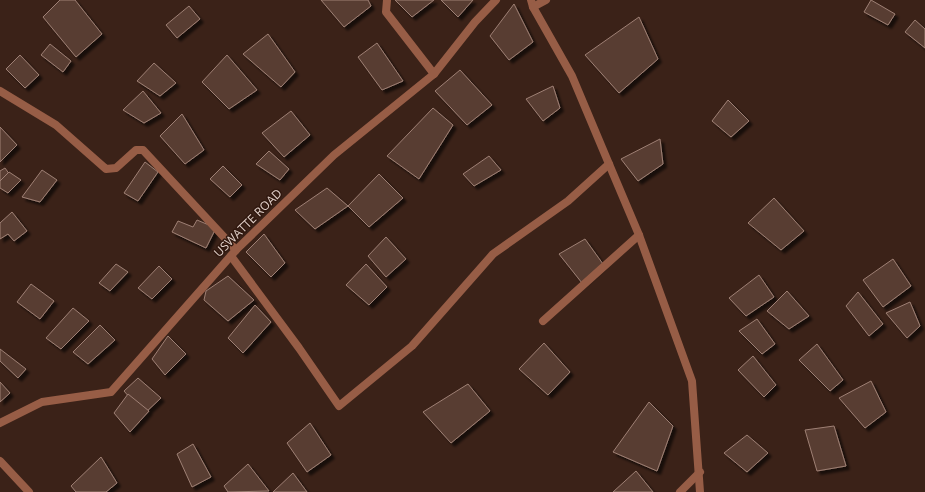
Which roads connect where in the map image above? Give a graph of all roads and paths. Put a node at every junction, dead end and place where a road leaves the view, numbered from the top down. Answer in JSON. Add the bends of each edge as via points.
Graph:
{"nodes":[{"id":1,"x":387,"y":0,"type":"edge"},
{"id":2,"x":496,"y":0,"type":"edge"},
{"id":3,"x":546,"y":0,"type":"edge"},
{"id":4,"x":532,"y":4,"type":"edge"},
{"id":5,"x":434,"y":74,"type":"junction"},
{"id":6,"x":0,"y":92,"type":"edge"},
{"id":7,"x":609,"y":164,"type":"junction"},
{"id":8,"x":639,"y":235,"type":"junction"},
{"id":9,"x":234,"y":253,"type":"junction"},
{"id":10,"x":543,"y":321,"type":"dead end"},
{"id":11,"x":0,"y":423,"type":"edge"},
{"id":12,"x":0,"y":461,"type":"edge"},
{"id":13,"x":700,"y":472,"type":"junction"},
{"id":14,"x":29,"y":492,"type":"edge"},
{"id":15,"x":680,"y":492,"type":"edge"},
{"id":16,"x":700,"y":492,"type":"edge"}],
"edges":[{"from":1,"to":5,"type":"street","via":[[386,12]]},
{"from":2,"to":5,"type":"street","name":"USWATTE ROAD"},
{"from":3,"to":4,"type":"street"},
{"from":4,"to":7,"type":"street","via":[[572,76]]},
{"from":5,"to":9,"type":"street","name":"USWATTE ROAD","via":[[334,155]]},
{"from":6,"to":9,"type":"street","via":[[56,125],[106,169],[116,168],[136,150],[143,150]]},
{"from":7,"to":8,"type":"street"},
{"from":7,"to":9,"type":"street","via":[[568,201],[493,254],[412,346],[339,406]]},
{"from":8,"to":10,"type":"street"},
{"from":8,"to":13,"type":"street","via":[[692,382]]},
{"from":9,"to":11,"type":"street","name":"USWATTE ROAD","via":[[111,392],[42,402]]},
{"from":12,"to":14,"type":"street"},
{"from":13,"to":15,"type":"street"},
{"from":13,"to":16,"type":"street"}]}
